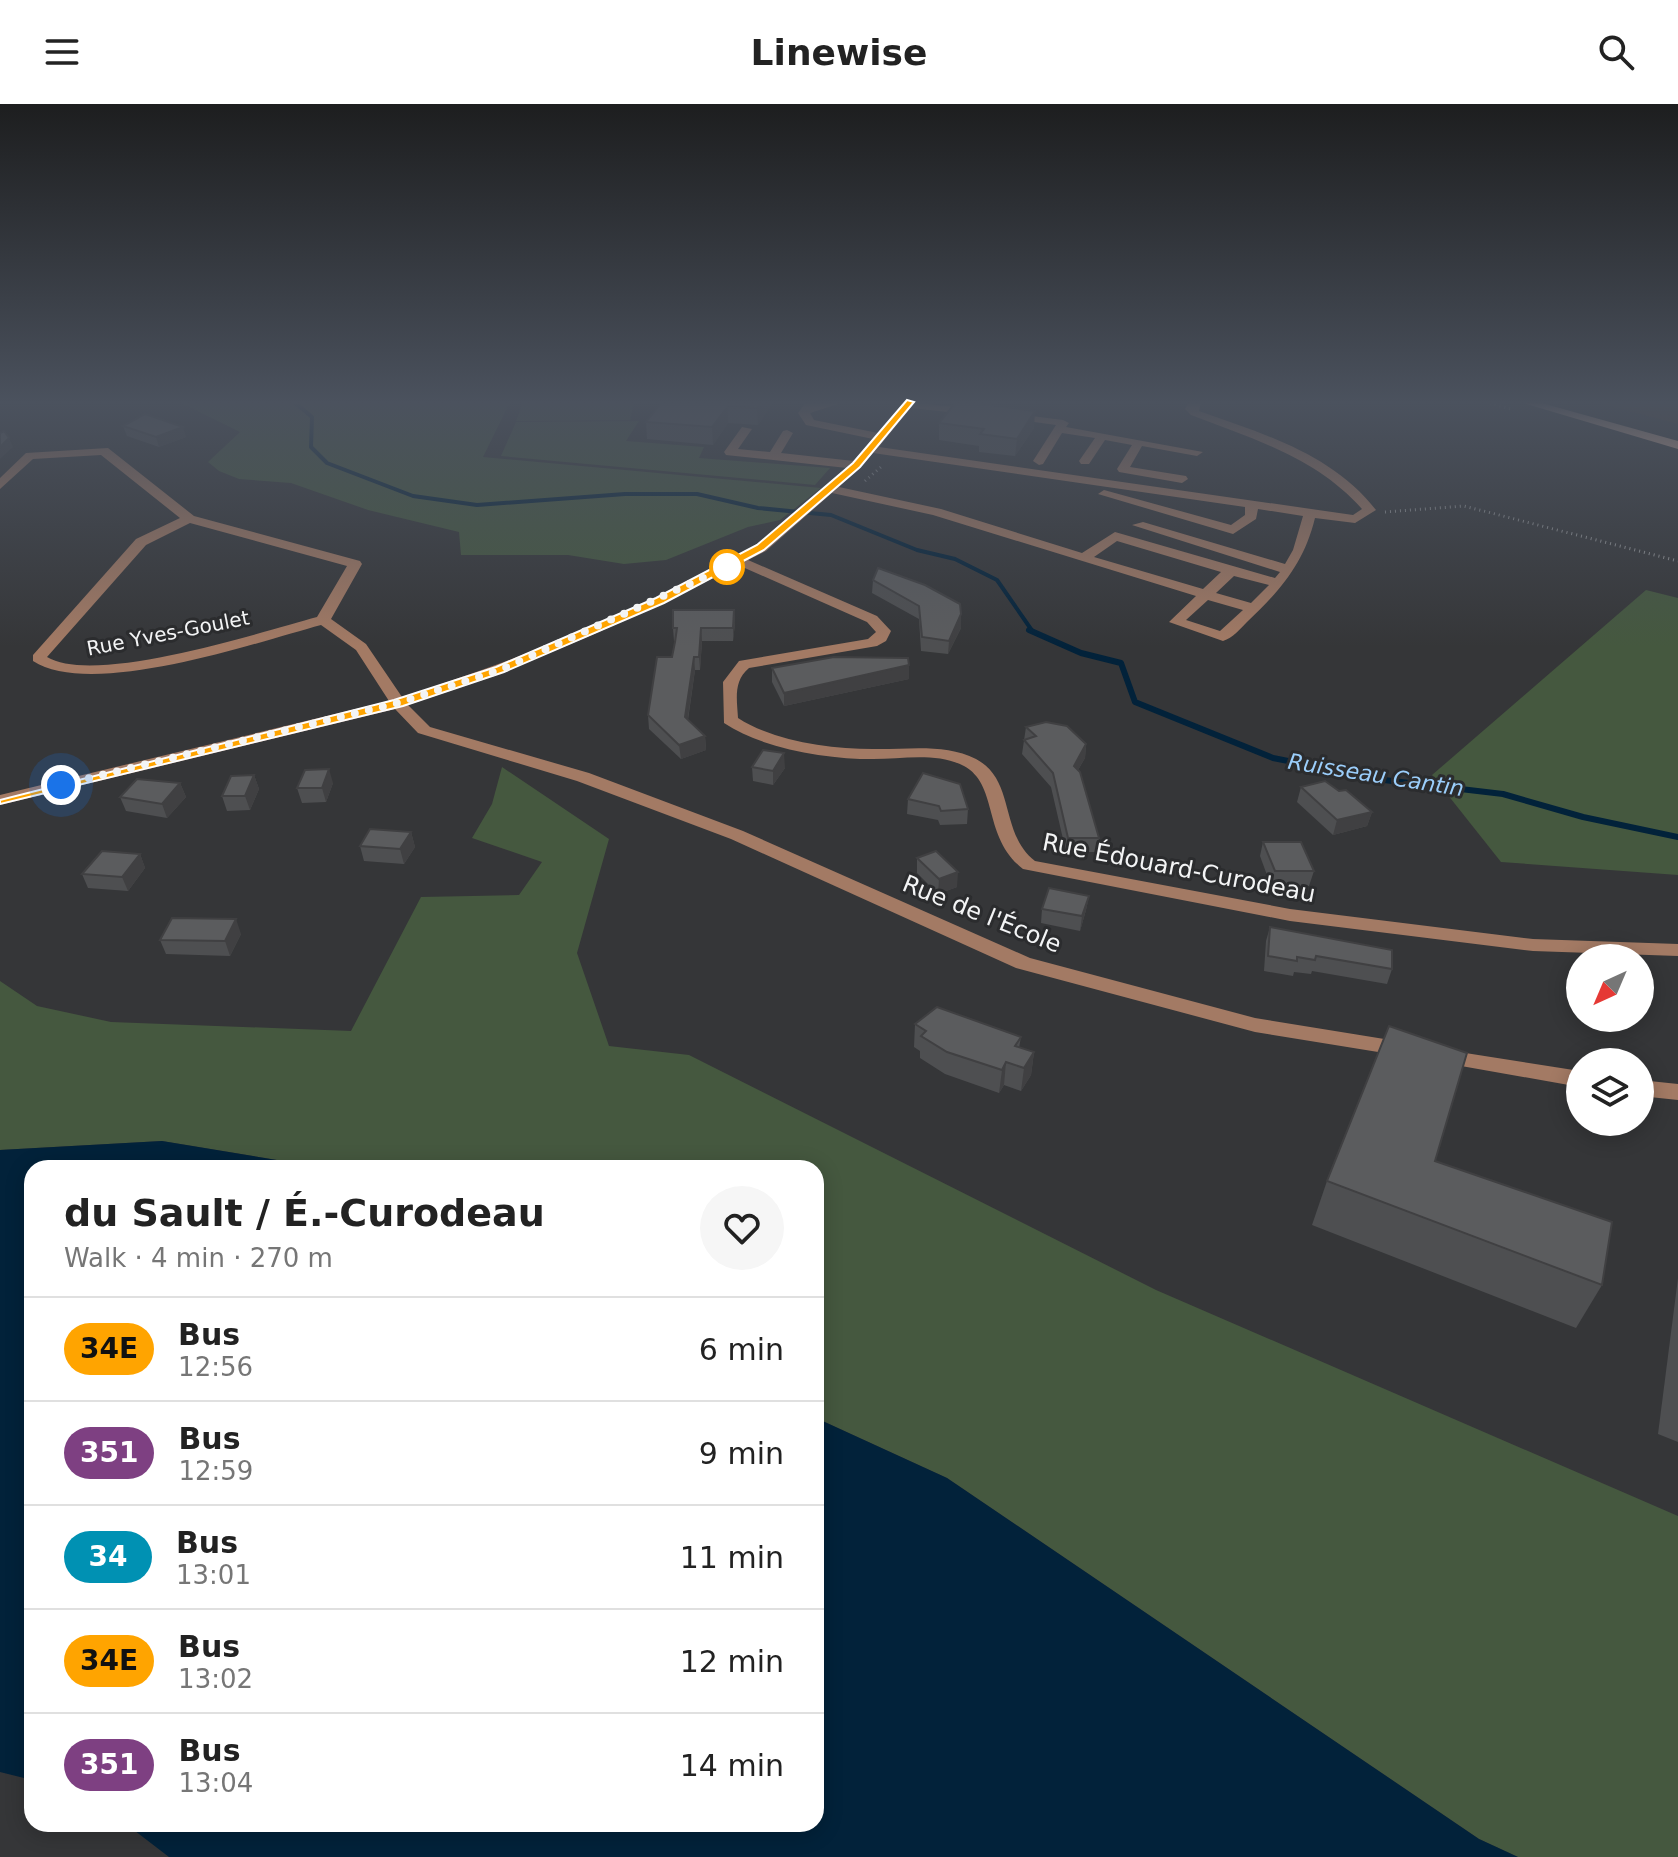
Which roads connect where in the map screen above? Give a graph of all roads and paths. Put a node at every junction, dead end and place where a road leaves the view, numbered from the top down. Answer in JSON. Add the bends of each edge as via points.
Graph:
{"nodes":[{"id":1,"x":145,"y":484,"type":"edge"},
{"id":2,"x":835,"y":484,"type":"edge"},
{"id":3,"x":1094,"y":484,"type":"edge"},
{"id":4,"x":1107,"y":484,"type":"edge"},
{"id":5,"x":1345,"y":484,"type":"edge"},
{"id":6,"x":829,"y":489,"type":"junction"},
{"id":7,"x":1252,"y":504,"type":"junction"},
{"id":8,"x":1310,"y":513,"type":"junction"},
{"id":9,"x":1367,"y":514,"type":"junction"},
{"id":10,"x":189,"y":519,"type":"junction"},
{"id":11,"x":1138,"y":525,"type":"dead end"},
{"id":12,"x":1084,"y":558,"type":"junction"},
{"id":13,"x":739,"y":561,"type":"junction"},
{"id":14,"x":1678,"y":561,"type":"edge"},
{"id":15,"x":1286,"y":569,"type":"junction"},
{"id":16,"x":1231,"y":571,"type":"junction"},
{"id":17,"x":1276,"y":583,"type":"junction"},
{"id":18,"x":1205,"y":595,"type":"junction"},
{"id":19,"x":1252,"y":608,"type":"junction"},
{"id":20,"x":323,"y":620,"type":"junction"},
{"id":21,"x":398,"y":703,"type":"junction"},
{"id":22,"x":0,"y":800,"type":"edge"},
{"id":23,"x":1678,"y":950,"type":"edge"},
{"id":24,"x":1566,"y":1077,"type":"edge"},
{"id":25,"x":1654,"y":1089,"type":"edge"},
{"id":26,"x":1678,"y":1092,"type":"edge"}],
"edges":[{"from":1,"to":10,"type":"street"},
{"from":2,"to":6,"type":"street"},
{"from":3,"to":7,"type":"street","via":[[1101,493],[1233,530],[1251,516]]},
{"from":4,"to":7,"type":"street"},
{"from":5,"to":9,"type":"street","via":[[1370,510]]},
{"from":6,"to":12,"type":"street","via":[[936,512]]},
{"from":6,"to":13,"type":"street"},
{"from":7,"to":8,"type":"street"},
{"from":8,"to":9,"type":"street","via":[[1346,519]]},
{"from":8,"to":15,"type":"street","via":[[1299,552]]},
{"from":9,"to":14,"type":"path","via":[[1464,506]]},
{"from":10,"to":20,"type":"street","via":[[355,564]]},
{"from":10,"to":20,"type":"street","name":"Rue Yves-Goulet","via":[[141,542],[38,658],[60,670],[103,670]]},
{"from":11,"to":15,"type":"street"},
{"from":12,"to":16,"type":"street","via":[[1115,536]]},
{"from":12,"to":18,"type":"street"},
{"from":13,"to":21,"type":"street","via":[[500,670]]},
{"from":13,"to":23,"type":"street","name":"Rue Édouard-Curodeau","via":[[872,619],[884,631],[872,643],[744,664],[729,679],[730,720],[747,731],[851,752],[934,754],[972,763],[991,784],[1008,848],[1029,865],[1290,915],[1533,945]]},
{"from":15,"to":17,"type":"street"},
{"from":16,"to":17,"type":"street"},
{"from":16,"to":18,"type":"street"},
{"from":17,"to":19,"type":"street"},
{"from":18,"to":19,"type":"street"},
{"from":18,"to":19,"type":"street","via":[[1176,622],[1223,637]]},
{"from":20,"to":21,"type":"street","name":"Rue de l'École","via":[[361,647]]},
{"from":21,"to":22,"type":"street"},
{"from":21,"to":24,"type":"street","name":"Rue de l'École","via":[[424,730],[674,810],[1023,963],[1255,1025]]},
{"from":25,"to":26,"type":"street"}]}
